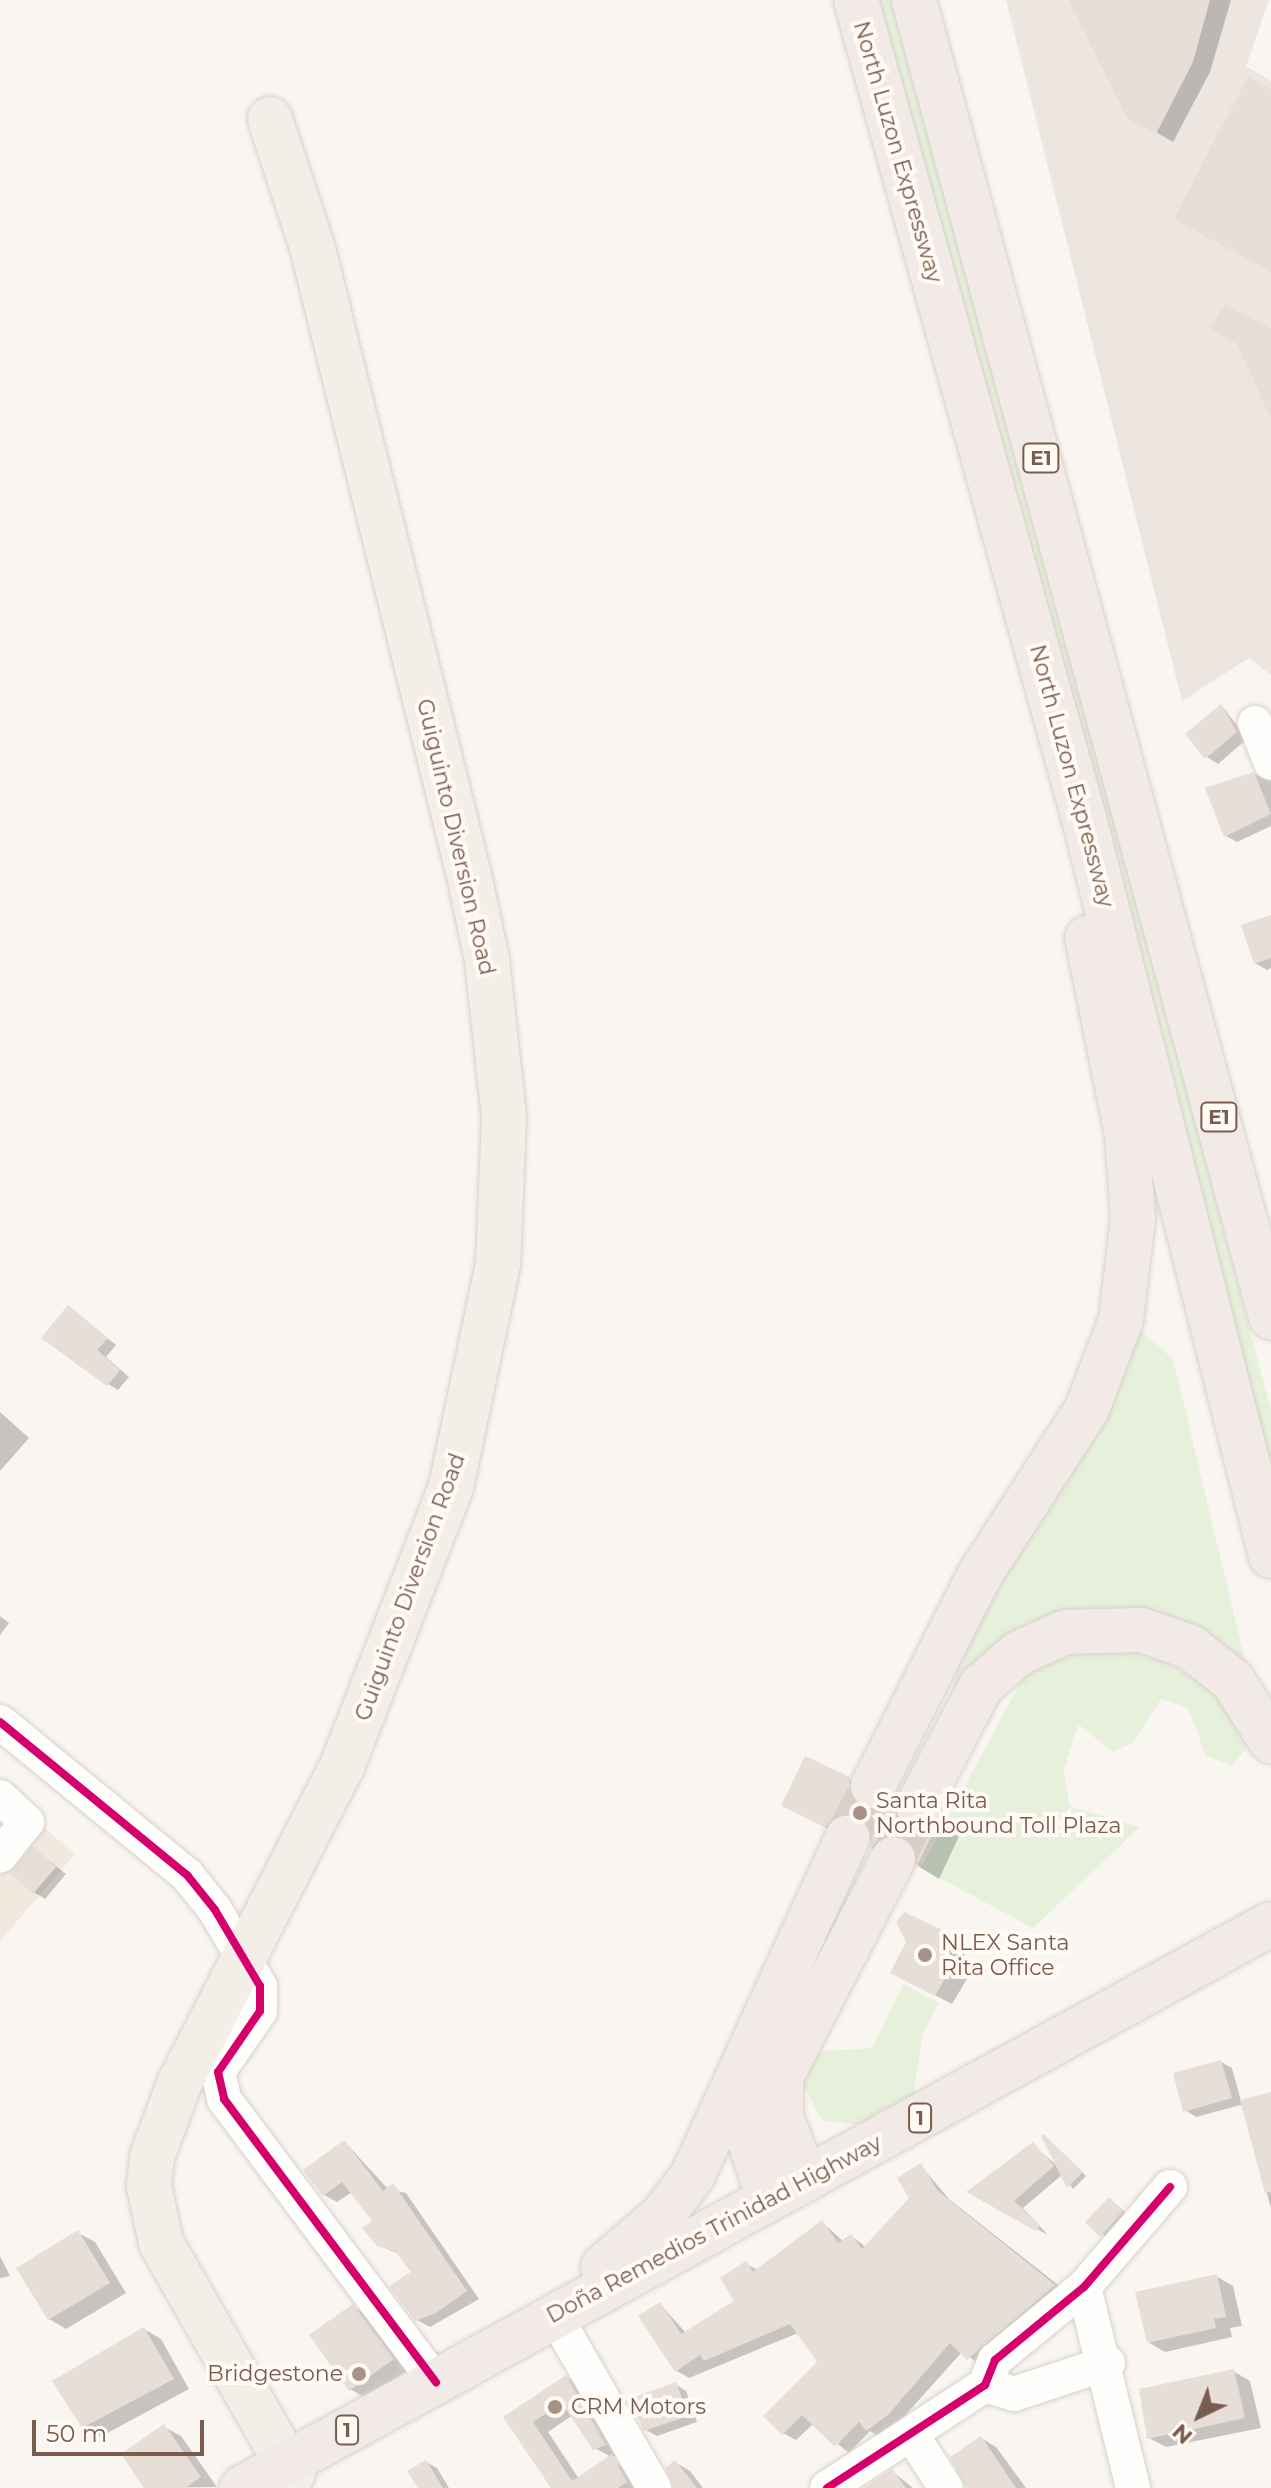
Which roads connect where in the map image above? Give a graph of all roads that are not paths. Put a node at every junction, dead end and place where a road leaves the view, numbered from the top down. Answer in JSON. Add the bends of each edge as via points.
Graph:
{"nodes":[{"id":1,"x":856,"y":0,"type":"edge"},
{"id":2,"x":914,"y":0,"type":"edge"},
{"id":3,"x":270,"y":119,"type":"dead end"},
{"id":4,"x":1255,"y":723,"type":"dead end"},
{"id":5,"x":1271,"y":763,"type":"edge"},
{"id":6,"x":1085,"y":822,"type":"junction"},
{"id":7,"x":1271,"y":1317,"type":"edge"},
{"id":8,"x":1271,"y":1556,"type":"edge"},
{"id":9,"x":3,"y":1732,"type":"edge"},
{"id":10,"x":1271,"y":1741,"type":"edge"},
{"id":11,"x":873,"y":1786,"type":"tunnel mouth"},
{"id":12,"x":0,"y":1797,"type":"edge"},
{"id":13,"x":918,"y":1806,"type":"tunnel mouth"},
{"id":14,"x":847,"y":1838,"type":"tunnel mouth"},
{"id":15,"x":0,"y":1856,"type":"edge"},
{"id":16,"x":893,"y":1859,"type":"tunnel mouth"},
{"id":17,"x":1271,"y":1924,"type":"edge"},
{"id":18,"x":242,"y":1955,"type":"junction"},
{"id":19,"x":747,"y":2059,"type":"junction"},
{"id":20,"x":1170,"y":2187,"type":"dead end"},
{"id":21,"x":787,"y":2189,"type":"junction"},
{"id":22,"x":1084,"y":2287,"type":"junction"},
{"id":23,"x":562,"y":2310,"type":"junction"},
{"id":24,"x":1108,"y":2363,"type":"junction"},
{"id":25,"x":436,"y":2382,"type":"junction"},
{"id":26,"x":985,"y":2385,"type":"junction"},
{"id":27,"x":911,"y":2434,"type":"junction"},
{"id":28,"x":293,"y":2474,"type":"dead end"},
{"id":29,"x":646,"y":2485,"type":"edge"},
{"id":30,"x":242,"y":2488,"type":"edge"},
{"id":31,"x":827,"y":2488,"type":"edge"},
{"id":32,"x":946,"y":2488,"type":"edge"},
{"id":33,"x":1133,"y":2488,"type":"edge"}],
"edges":[{"from":1,"to":6,"type":"highway","name":"North Luzon Expressway","number":"E1"},
{"from":2,"to":7,"type":"highway","number":"E1"},
{"from":3,"to":18,"type":"main road","name":"Guiguinto Diversion Road","via":[[313,250],[475,903],[497,1043],[504,1196],[486,1337],[451,1487],[342,1766]]},
{"from":4,"to":5,"type":"street"},
{"from":6,"to":8,"type":"highway","name":"North Luzon Expressway","number":"E1"},
{"from":6,"to":11,"type":"highway","via":[[1075,879],[1127,1134],[1133,1218],[1121,1320],[1087,1409],[979,1576]]},
{"from":9,"to":18,"type":"street","via":[[187,1875]]},
{"from":10,"to":13,"type":"highway","via":[[1233,1681],[1190,1647],[1141,1630],[1075,1631],[1019,1653],[981,1686]]},
{"from":12,"to":15,"type":"street","via":[[27,1822]]},
{"from":14,"to":19,"type":"highway"},
{"from":16,"to":21,"type":"highway","via":[[781,2077]]},
{"from":17,"to":21,"type":"highway","name":"Doña Remedios Trinidad Highway","number":"1"},
{"from":18,"to":25,"type":"street","via":[[260,1986],[260,2011],[218,2072],[224,2099]]},
{"from":18,"to":28,"type":"main road","name":"Guiguinto Diversion Road","via":[[169,2106],[149,2186],[174,2271]]},
{"from":19,"to":21,"type":"highway","via":[[748,2135]]},
{"from":19,"to":23,"type":"highway","via":[[684,2189]]},
{"from":20,"to":22,"type":"street"},
{"from":21,"to":23,"type":"highway","name":"Doña Remedios Trinidad Highway","number":"1"},
{"from":22,"to":24,"type":"street"},
{"from":22,"to":26,"type":"street","via":[[995,2360]]},
{"from":23,"to":25,"type":"highway","name":"Doña Remedios Trinidad Highway","number":"1"},
{"from":23,"to":29,"type":"street"},
{"from":24,"to":26,"type":"street","via":[[1014,2394]]},
{"from":24,"to":33,"type":"street"},
{"from":25,"to":30,"type":"highway","name":"Doña Remedios Trinidad Highway","number":"1"},
{"from":26,"to":27,"type":"street"},
{"from":27,"to":31,"type":"street"},
{"from":27,"to":32,"type":"street"}]}
